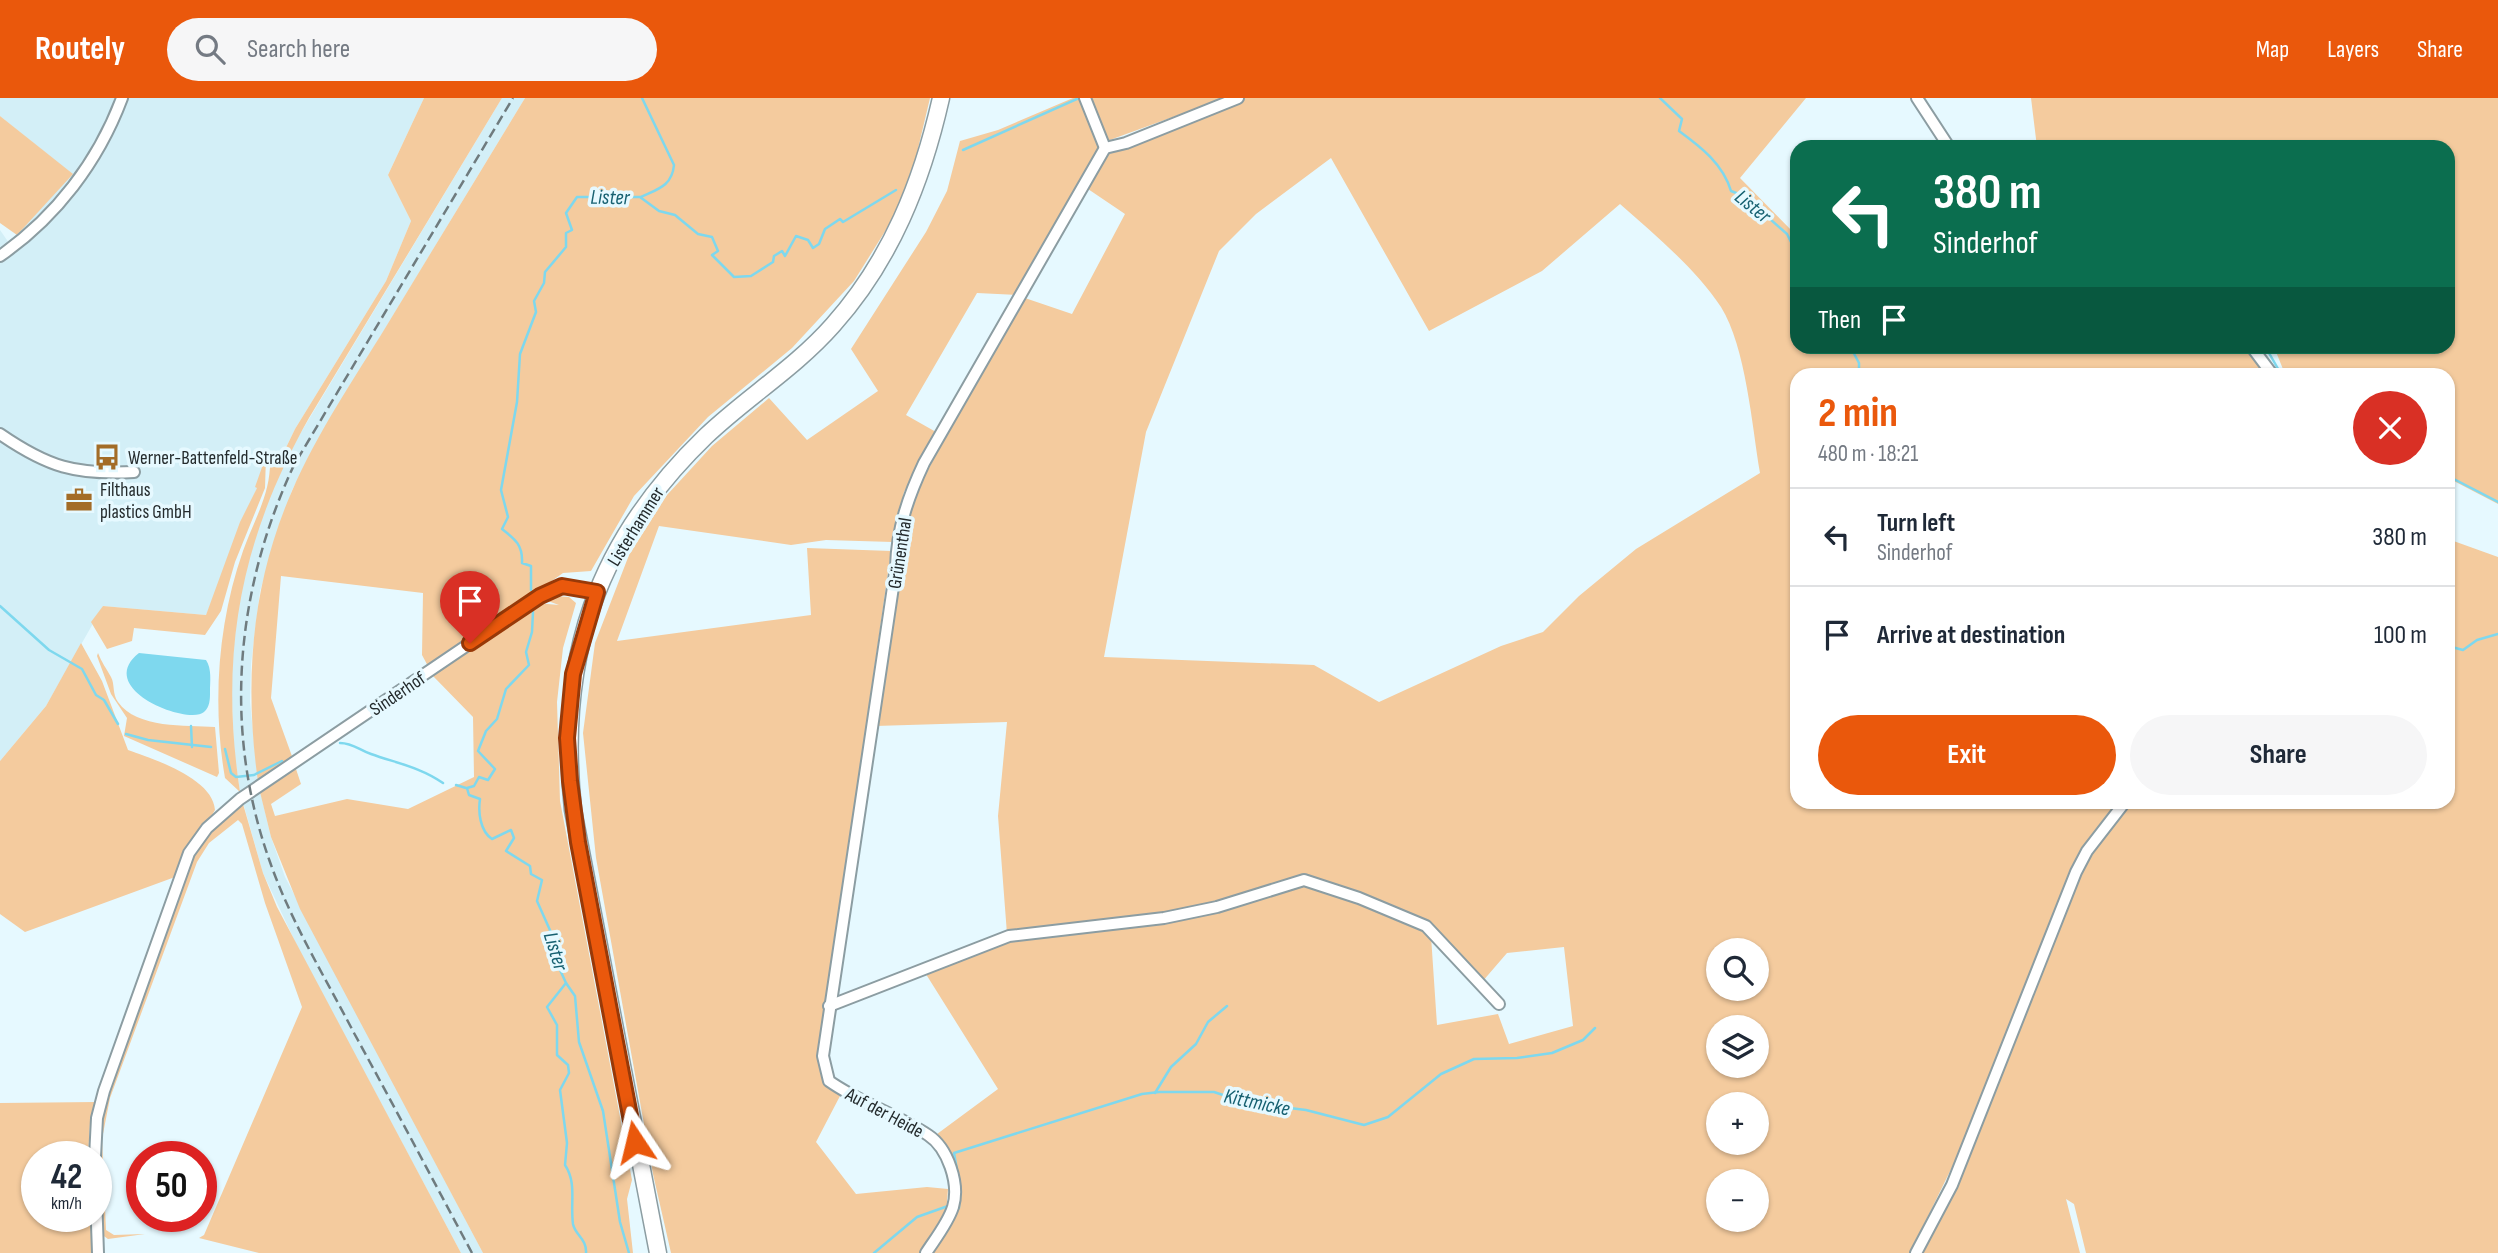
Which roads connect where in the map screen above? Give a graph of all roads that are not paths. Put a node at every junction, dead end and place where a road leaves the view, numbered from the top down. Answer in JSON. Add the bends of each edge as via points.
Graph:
{"nodes":[{"id":1,"x":122,"y":98,"type":"edge"},
{"id":2,"x":941,"y":98,"type":"edge"},
{"id":3,"x":1238,"y":98,"type":"edge"},
{"id":4,"x":1917,"y":98,"type":"edge"},
{"id":5,"x":1085,"y":99,"type":"edge"},
{"id":6,"x":1944,"y":140,"type":"edge"},
{"id":7,"x":1105,"y":148,"type":"junction"},
{"id":8,"x":0,"y":256,"type":"edge"},
{"id":9,"x":0,"y":434,"type":"edge"},
{"id":10,"x":134,"y":472,"type":"dead end"},
{"id":11,"x":597,"y":592,"type":"junction"},
{"id":12,"x":2120,"y":809,"type":"edge"},
{"id":13,"x":1499,"y":1004,"type":"dead end"},
{"id":14,"x":829,"y":1006,"type":"junction"},
{"id":15,"x":95,"y":1141,"type":"edge"},
{"id":16,"x":97,"y":1232,"type":"edge"},
{"id":17,"x":98,"y":1253,"type":"edge"},
{"id":18,"x":658,"y":1253,"type":"edge"},
{"id":19,"x":926,"y":1253,"type":"edge"},
{"id":20,"x":1916,"y":1253,"type":"edge"}],
"edges":[{"from":1,"to":8,"type":"street","via":[[101,144],[75,184],[32,232]]},
{"from":2,"to":11,"type":"main road","name":"Listerhammer","via":[[915,192],[868,281],[796,363],[707,435],[665,479],[625,535]]},
{"from":3,"to":7,"type":"street"},
{"from":4,"to":6,"type":"street"},
{"from":5,"to":7,"type":"street"},
{"from":7,"to":14,"type":"street","name":"Grünenthal","via":[[909,496],[897,545]]},
{"from":9,"to":10,"type":"street","via":[[58,467],[83,473]]},
{"from":11,"to":15,"type":"street","name":"Sinderhof","via":[[562,586],[540,596],[240,799],[207,828],[189,853],[104,1091]]},
{"from":11,"to":18,"type":"main road","name":"Listerhammer","via":[[573,674],[567,738],[571,791]]},
{"from":12,"to":20,"type":"street","via":[[2076,872],[1952,1185]]},
{"from":13,"to":14,"type":"street","via":[[1426,926],[1304,880],[1164,918],[1009,936]]},
{"from":14,"to":19,"type":"street","name":"Auf der Heide","via":[[823,1056],[829,1081],[856,1100],[929,1135],[946,1155],[954,1205]]},
{"from":16,"to":17,"type":"street"}]}
